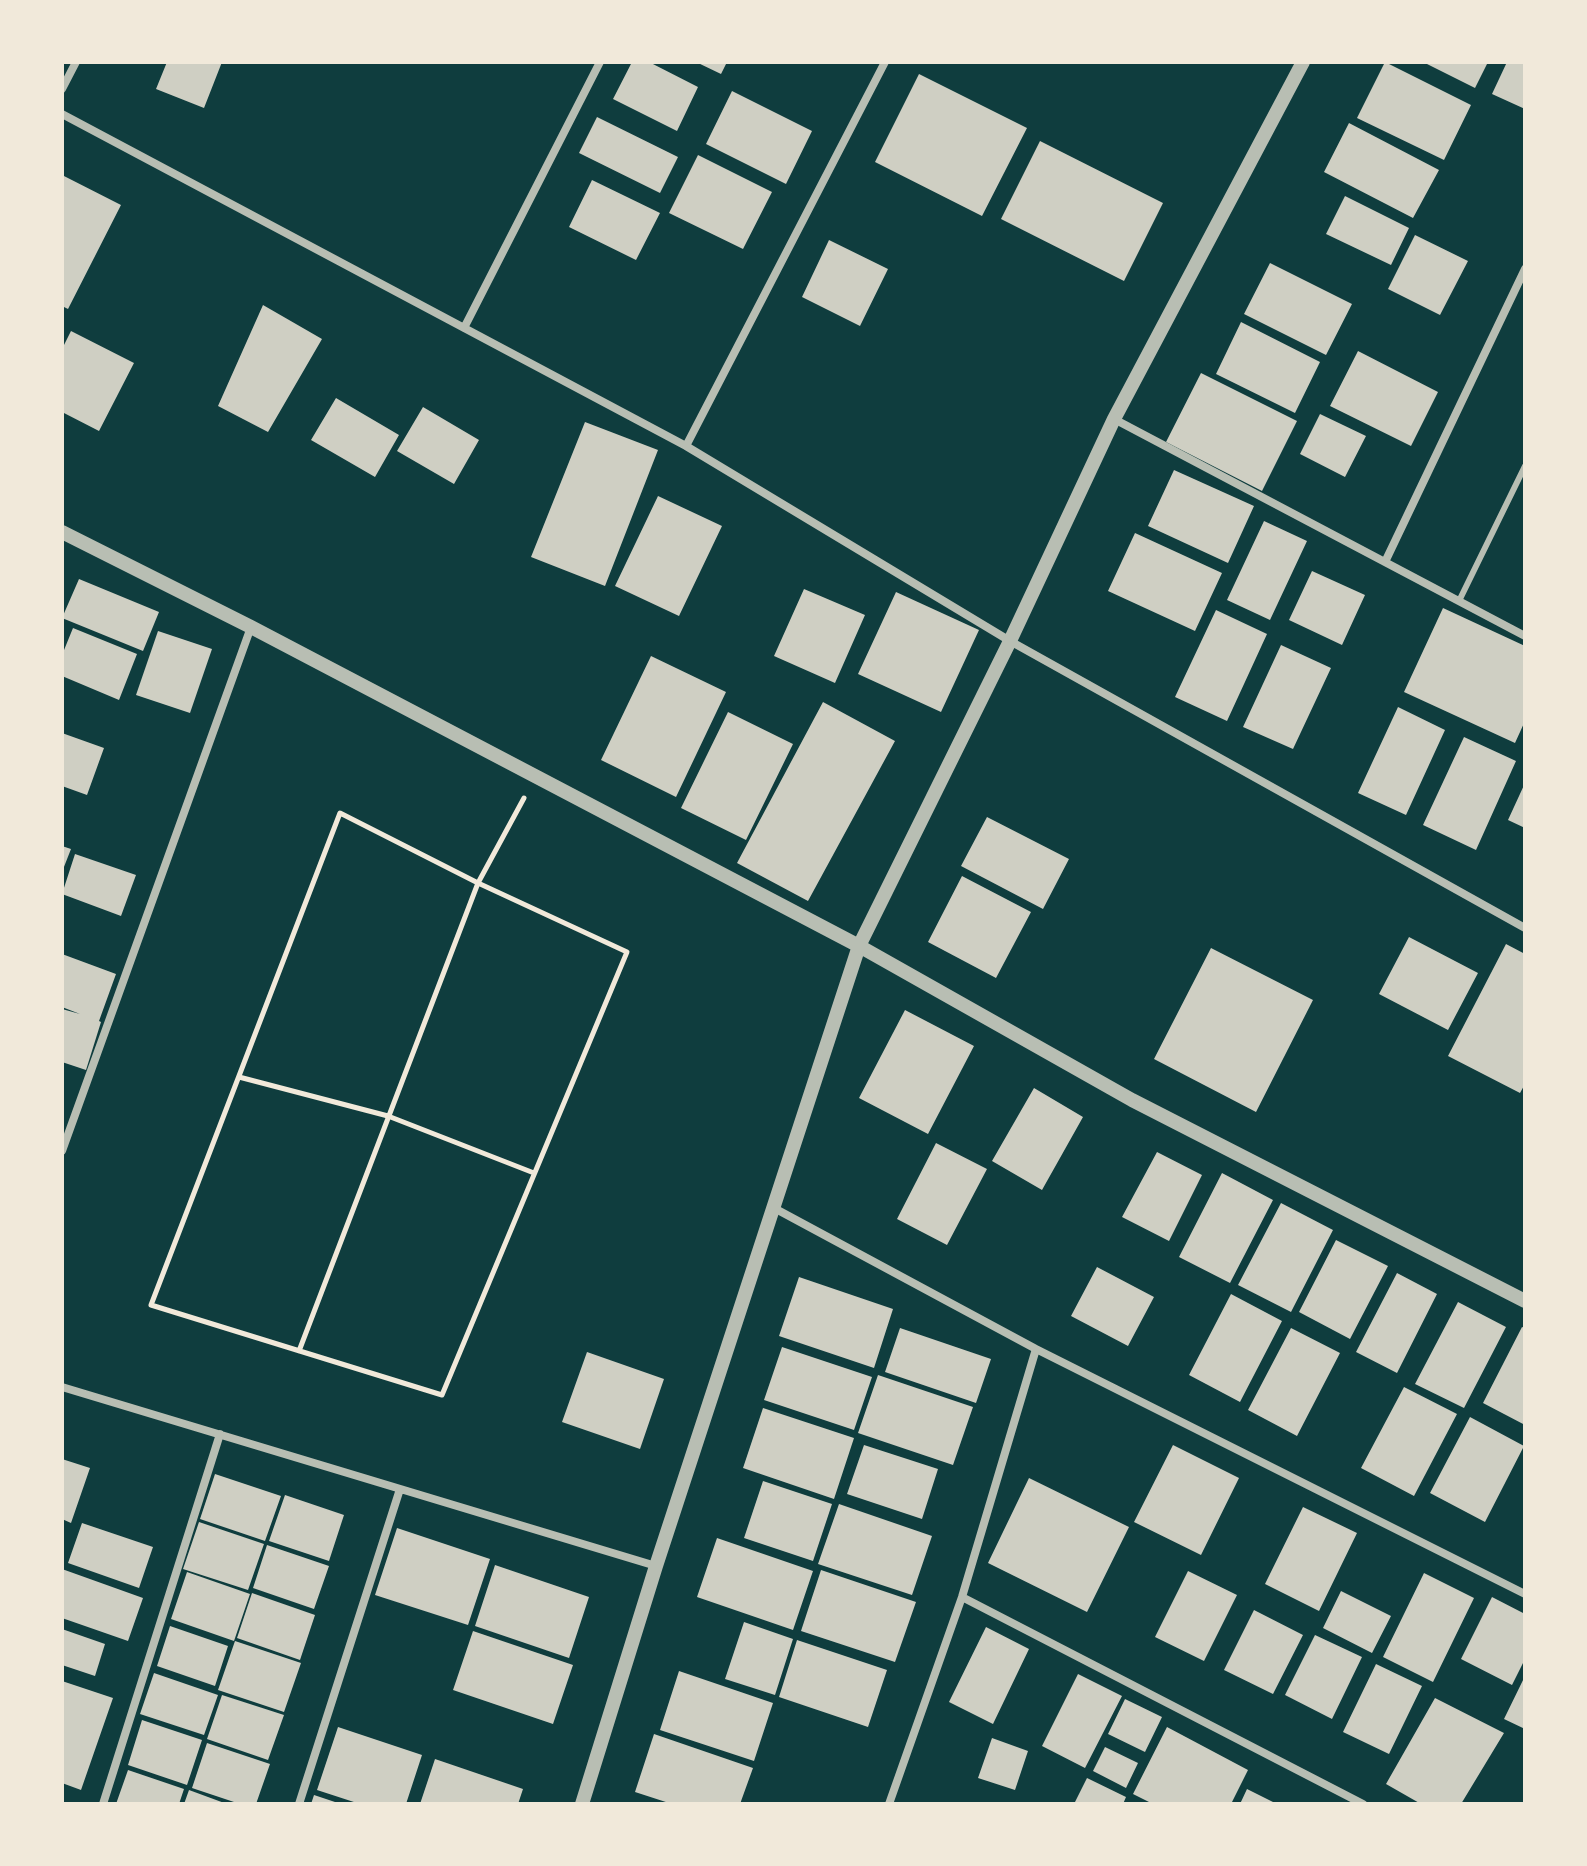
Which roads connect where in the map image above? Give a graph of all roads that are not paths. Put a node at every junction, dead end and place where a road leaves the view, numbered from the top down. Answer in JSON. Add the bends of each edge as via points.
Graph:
{"nodes":[{"id":1,"x":76,"y":62,"type":"edge"},
{"id":2,"x":600,"y":62,"type":"edge"},
{"id":3,"x":885,"y":62,"type":"edge"},
{"id":4,"x":1303,"y":62,"type":"edge"},
{"id":5,"x":62,"y":89,"type":"edge"},
{"id":6,"x":62,"y":114,"type":"edge"},
{"id":7,"x":1525,"y":269,"type":"edge"},
{"id":8,"x":464,"y":328,"type":"junction"},
{"id":9,"x":1114,"y":419,"type":"junction"},
{"id":10,"x":686,"y":446,"type":"junction"},
{"id":11,"x":1525,"y":466,"type":"edge"},
{"id":12,"x":62,"y":532,"type":"edge"},
{"id":13,"x":1385,"y":562,"type":"junction"},
{"id":14,"x":1459,"y":601,"type":"junction"},
{"id":15,"x":251,"y":627,"type":"junction"},
{"id":16,"x":1525,"y":636,"type":"edge"},
{"id":17,"x":1010,"y":641,"type":"junction"},
{"id":18,"x":1525,"y":928,"type":"edge"},
{"id":19,"x":859,"y":946,"type":"junction"},
{"id":20,"x":62,"y":1151,"type":"edge"},
{"id":21,"x":774,"y":1208,"type":"junction"},
{"id":22,"x":1525,"y":1301,"type":"edge"},
{"id":23,"x":1036,"y":1349,"type":"junction"},
{"id":24,"x":62,"y":1387,"type":"edge"},
{"id":25,"x":220,"y":1434,"type":"junction"},
{"id":26,"x":400,"y":1489,"type":"junction"},
{"id":27,"x":656,"y":1566,"type":"junction"},
{"id":28,"x":1525,"y":1594,"type":"edge"},
{"id":29,"x":962,"y":1597,"type":"junction"},
{"id":30,"x":103,"y":1804,"type":"edge"},
{"id":31,"x":299,"y":1804,"type":"edge"},
{"id":32,"x":582,"y":1804,"type":"edge"},
{"id":33,"x":889,"y":1804,"type":"edge"},
{"id":34,"x":1363,"y":1804,"type":"edge"}],
"edges":[{"from":1,"to":5,"type":"street"},
{"from":2,"to":8,"type":"street"},
{"from":3,"to":10,"type":"street"},
{"from":4,"to":9,"type":"street"},
{"from":6,"to":8,"type":"street"},
{"from":7,"to":13,"type":"street"},
{"from":8,"to":10,"type":"street"},
{"from":9,"to":13,"type":"street"},
{"from":9,"to":17,"type":"street"},
{"from":10,"to":17,"type":"street"},
{"from":11,"to":14,"type":"lane"},
{"from":12,"to":15,"type":"street"},
{"from":13,"to":14,"type":"street"},
{"from":14,"to":16,"type":"street"},
{"from":15,"to":19,"type":"street"},
{"from":15,"to":20,"type":"street"},
{"from":17,"to":18,"type":"street"},
{"from":17,"to":19,"type":"street"},
{"from":19,"to":21,"type":"street"},
{"from":19,"to":22,"type":"street","via":[[1132,1100]]},
{"from":21,"to":23,"type":"street"},
{"from":21,"to":27,"type":"street"},
{"from":23,"to":28,"type":"street"},
{"from":23,"to":29,"type":"street"},
{"from":24,"to":25,"type":"street"},
{"from":25,"to":26,"type":"street"},
{"from":25,"to":30,"type":"street"},
{"from":26,"to":27,"type":"street"},
{"from":26,"to":31,"type":"street"},
{"from":27,"to":32,"type":"street"},
{"from":29,"to":33,"type":"street"},
{"from":29,"to":34,"type":"street"}]}
